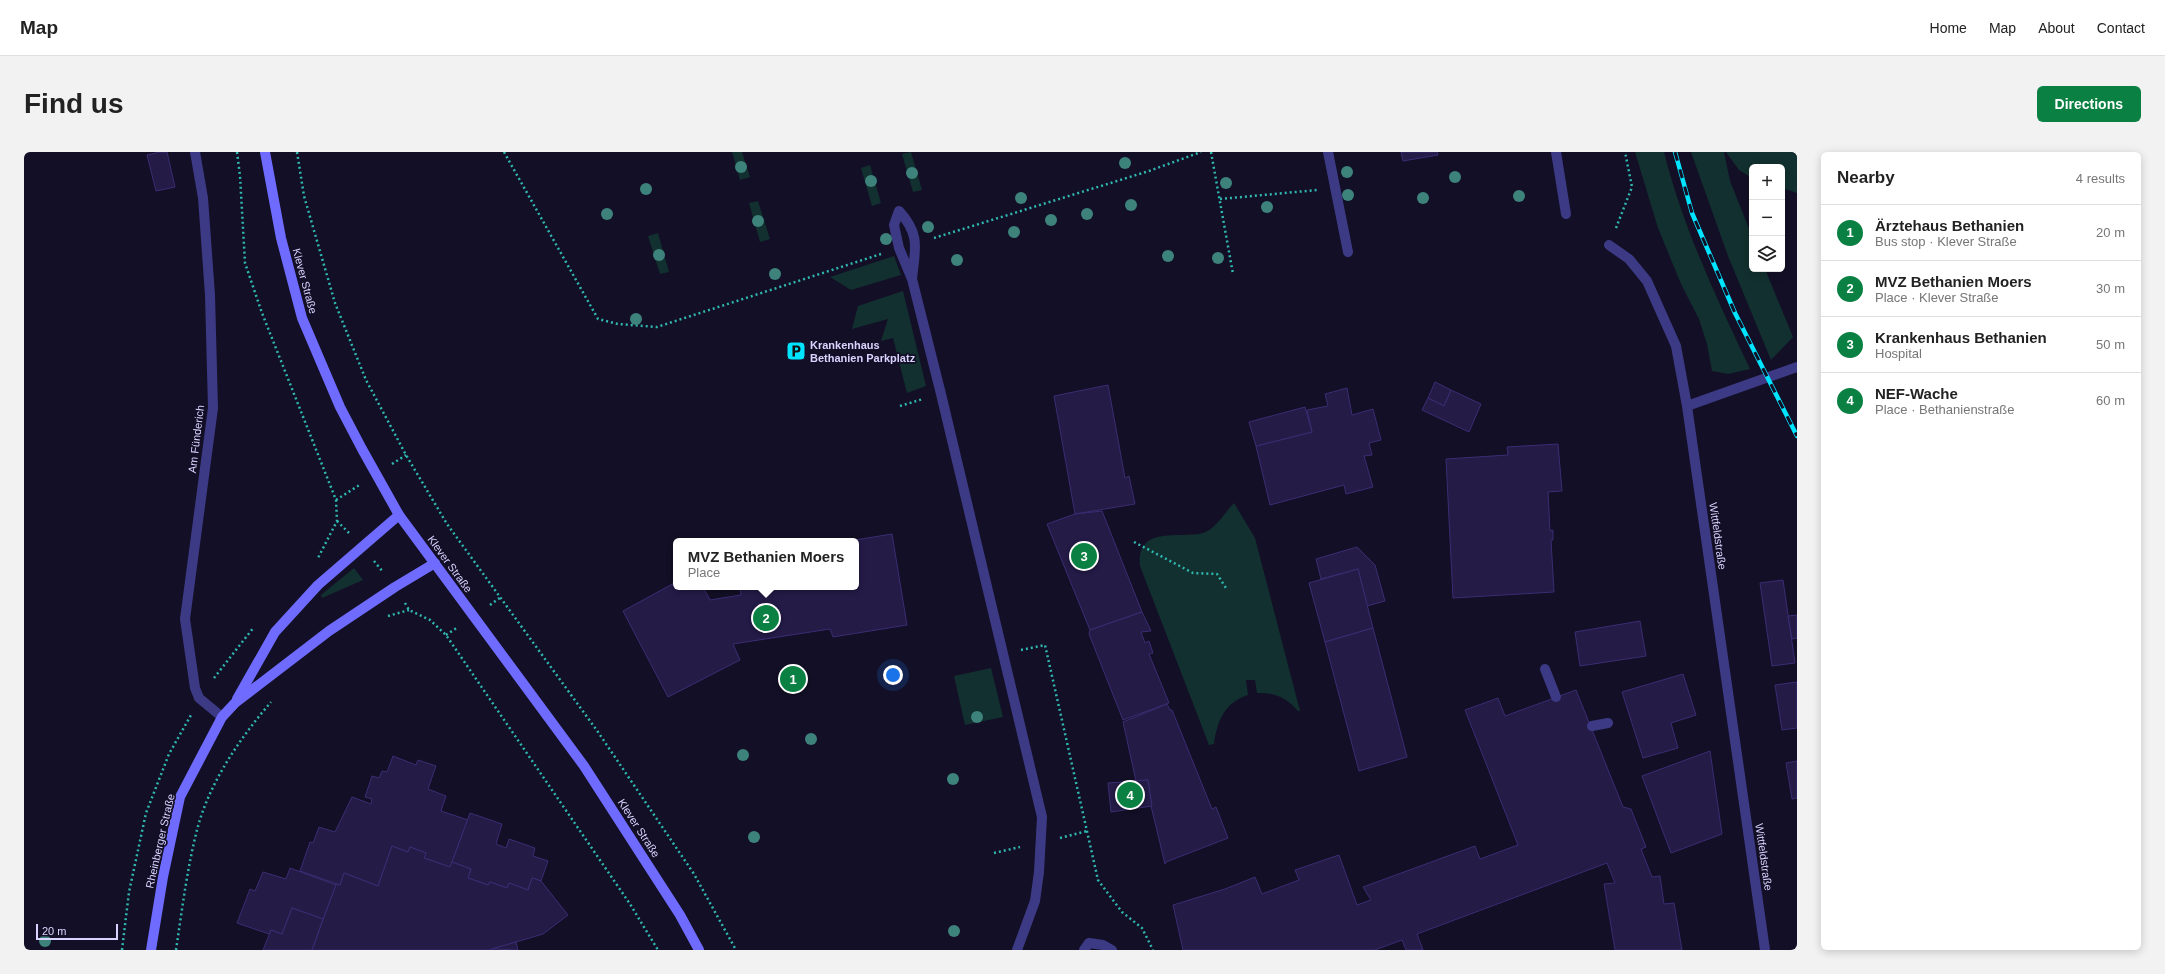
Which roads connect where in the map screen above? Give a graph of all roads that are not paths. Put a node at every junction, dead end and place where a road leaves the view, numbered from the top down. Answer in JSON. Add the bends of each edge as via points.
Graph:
{"nodes":[{"id":1,"x":195,"y":152,"type":"edge"},
{"id":2,"x":265,"y":152,"type":"edge"},
{"id":3,"x":1328,"y":152,"type":"edge"},
{"id":4,"x":1556,"y":152,"type":"edge"},
{"id":5,"x":1566,"y":214,"type":"dead end"},
{"id":6,"x":1609,"y":245,"type":"road end"},
{"id":7,"x":1348,"y":252,"type":"dead end"},
{"id":8,"x":912,"y":279,"type":"junction"},
{"id":9,"x":1797,"y":367,"type":"edge"},
{"id":10,"x":1687,"y":406,"type":"junction"},
{"id":11,"x":399,"y":515,"type":"junction"},
{"id":12,"x":435,"y":563,"type":"junction"},
{"id":13,"x":1545,"y":669,"type":"dead end"},
{"id":14,"x":1556,"y":697,"type":"dead end"},
{"id":15,"x":235,"y":703,"type":"junction"},
{"id":16,"x":222,"y":718,"type":"junction"},
{"id":17,"x":1608,"y":723,"type":"dead end"},
{"id":18,"x":1592,"y":726,"type":"dead end"},
{"id":19,"x":1087,"y":947,"type":"edge"},
{"id":20,"x":152,"y":950,"type":"edge"},
{"id":21,"x":699,"y":950,"type":"edge"},
{"id":22,"x":1018,"y":950,"type":"edge"},
{"id":23,"x":1112,"y":950,"type":"edge"},
{"id":24,"x":1765,"y":950,"type":"edge"}],
"edges":[{"from":1,"to":16,"type":"street","name":"Am Fünderich","via":[[203,198],[210,295],[213,408],[185,619],[195,688],[199,698]]},
{"from":2,"to":11,"type":"main road","name":"Klever Straße","via":[[281,238],[302,318],[340,407]]},
{"from":3,"to":7,"type":"street"},
{"from":4,"to":5,"type":"street"},
{"from":6,"to":10,"type":"street","name":"Wittfeldstraße","via":[[1629,259],[1647,281],[1676,346]]},
{"from":8,"to":8,"type":"street","via":[[915,242],[910,224],[899,211],[894,225]]},
{"from":8,"to":22,"type":"street","via":[[1042,817],[1036,901]]},
{"from":9,"to":10,"type":"street"},
{"from":10,"to":24,"type":"street","name":"Wittfeldstraße"},
{"from":11,"to":12,"type":"main road","name":"Klever Straße"},
{"from":11,"to":15,"type":"main road","via":[[318,585],[275,632]]},
{"from":12,"to":15,"type":"main road","via":[[329,631]]},
{"from":12,"to":21,"type":"main road","name":"Klever Straße","via":[[584,766],[680,915]]},
{"from":13,"to":14,"type":"street"},
{"from":15,"to":16,"type":"main road","name":"Rheinberger Straße"},
{"from":16,"to":20,"type":"main road","name":"Rheinberger Straße","via":[[180,797],[163,877]]},
{"from":17,"to":18,"type":"street"},
{"from":19,"to":23,"type":"street","via":[[1103,945]]}]}
